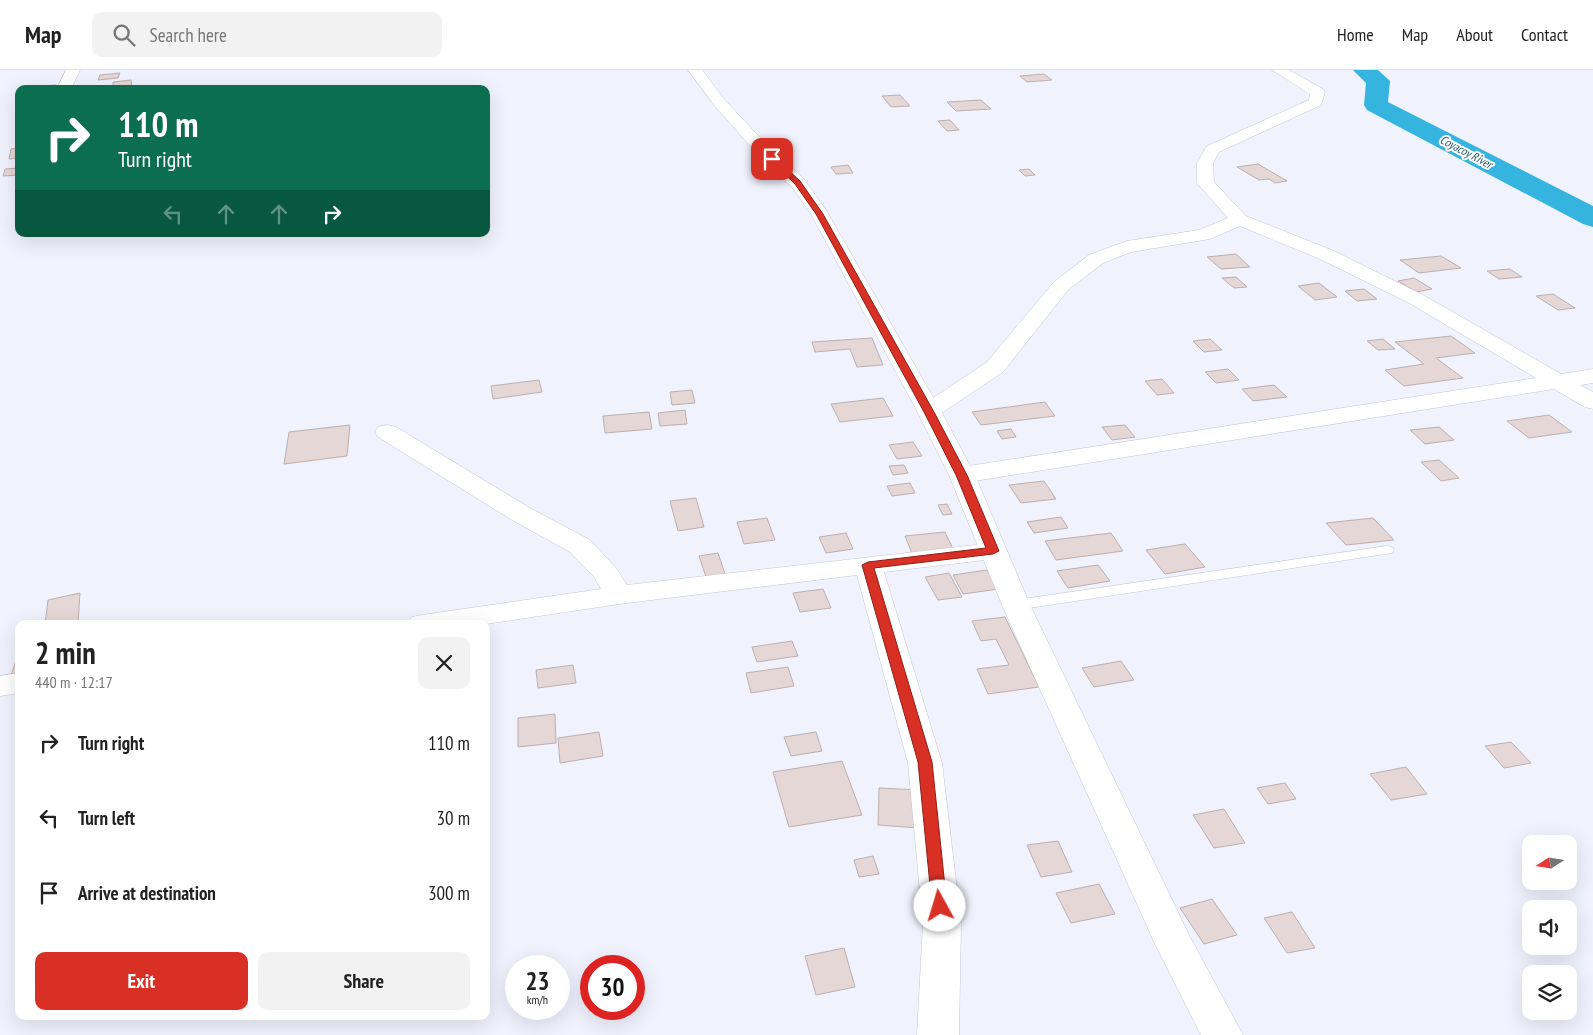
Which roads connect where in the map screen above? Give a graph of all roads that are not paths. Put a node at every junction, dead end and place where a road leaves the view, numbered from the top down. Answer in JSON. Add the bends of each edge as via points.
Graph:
{"nodes":[{"id":1,"x":72,"y":70,"type":"edge"},
{"id":2,"x":695,"y":70,"type":"edge"},
{"id":3,"x":1279,"y":70,"type":"edge"},
{"id":4,"x":66,"y":85,"type":"edge"},
{"id":5,"x":1240,"y":220,"type":"junction"},
{"id":6,"x":1593,"y":376,"type":"edge"},
{"id":7,"x":1560,"y":381,"type":"junction"},
{"id":8,"x":1593,"y":402,"type":"edge"},
{"id":9,"x":929,"y":412,"type":"junction"},
{"id":10,"x":387,"y":432,"type":"dead end"},
{"id":11,"x":962,"y":475,"type":"junction"},
{"id":12,"x":1387,"y":550,"type":"dead end"},
{"id":13,"x":993,"y":551,"type":"junction"},
{"id":14,"x":868,"y":565,"type":"junction"},
{"id":15,"x":619,"y":595,"type":"junction"},
{"id":16,"x":1016,"y":604,"type":"junction"},
{"id":17,"x":449,"y":620,"type":"edge"},
{"id":18,"x":15,"y":684,"type":"edge"},
{"id":19,"x":0,"y":686,"type":"edge"},
{"id":20,"x":938,"y":1035,"type":"edge"},
{"id":21,"x":1222,"y":1035,"type":"edge"}],
"edges":[{"from":1,"to":4,"type":"street"},
{"from":2,"to":9,"type":"street","via":[[759,146],[798,183],[820,214]]},
{"from":3,"to":5,"type":"street","via":[[1318,92],[1316,102],[1213,149],[1205,163],[1206,183]]},
{"from":5,"to":7,"type":"street","via":[[1327,255],[1416,299]]},
{"from":5,"to":9,"type":"street","via":[[1203,235],[1127,247],[1096,259],[1061,286],[995,367]]},
{"from":6,"to":7,"type":"street"},
{"from":7,"to":8,"type":"street"},
{"from":7,"to":11,"type":"street"},
{"from":9,"to":11,"type":"street"},
{"from":10,"to":15,"type":"street","via":[[580,546],[606,574]]},
{"from":11,"to":13,"type":"street"},
{"from":12,"to":16,"type":"lane"},
{"from":13,"to":14,"type":"street"},
{"from":13,"to":16,"type":"street"},
{"from":14,"to":15,"type":"street"},
{"from":14,"to":20,"type":"street","via":[[925,762],[942,924]]},
{"from":15,"to":17,"type":"street"},
{"from":16,"to":21,"type":"street","via":[[1174,944]]},
{"from":18,"to":19,"type":"street"}]}
